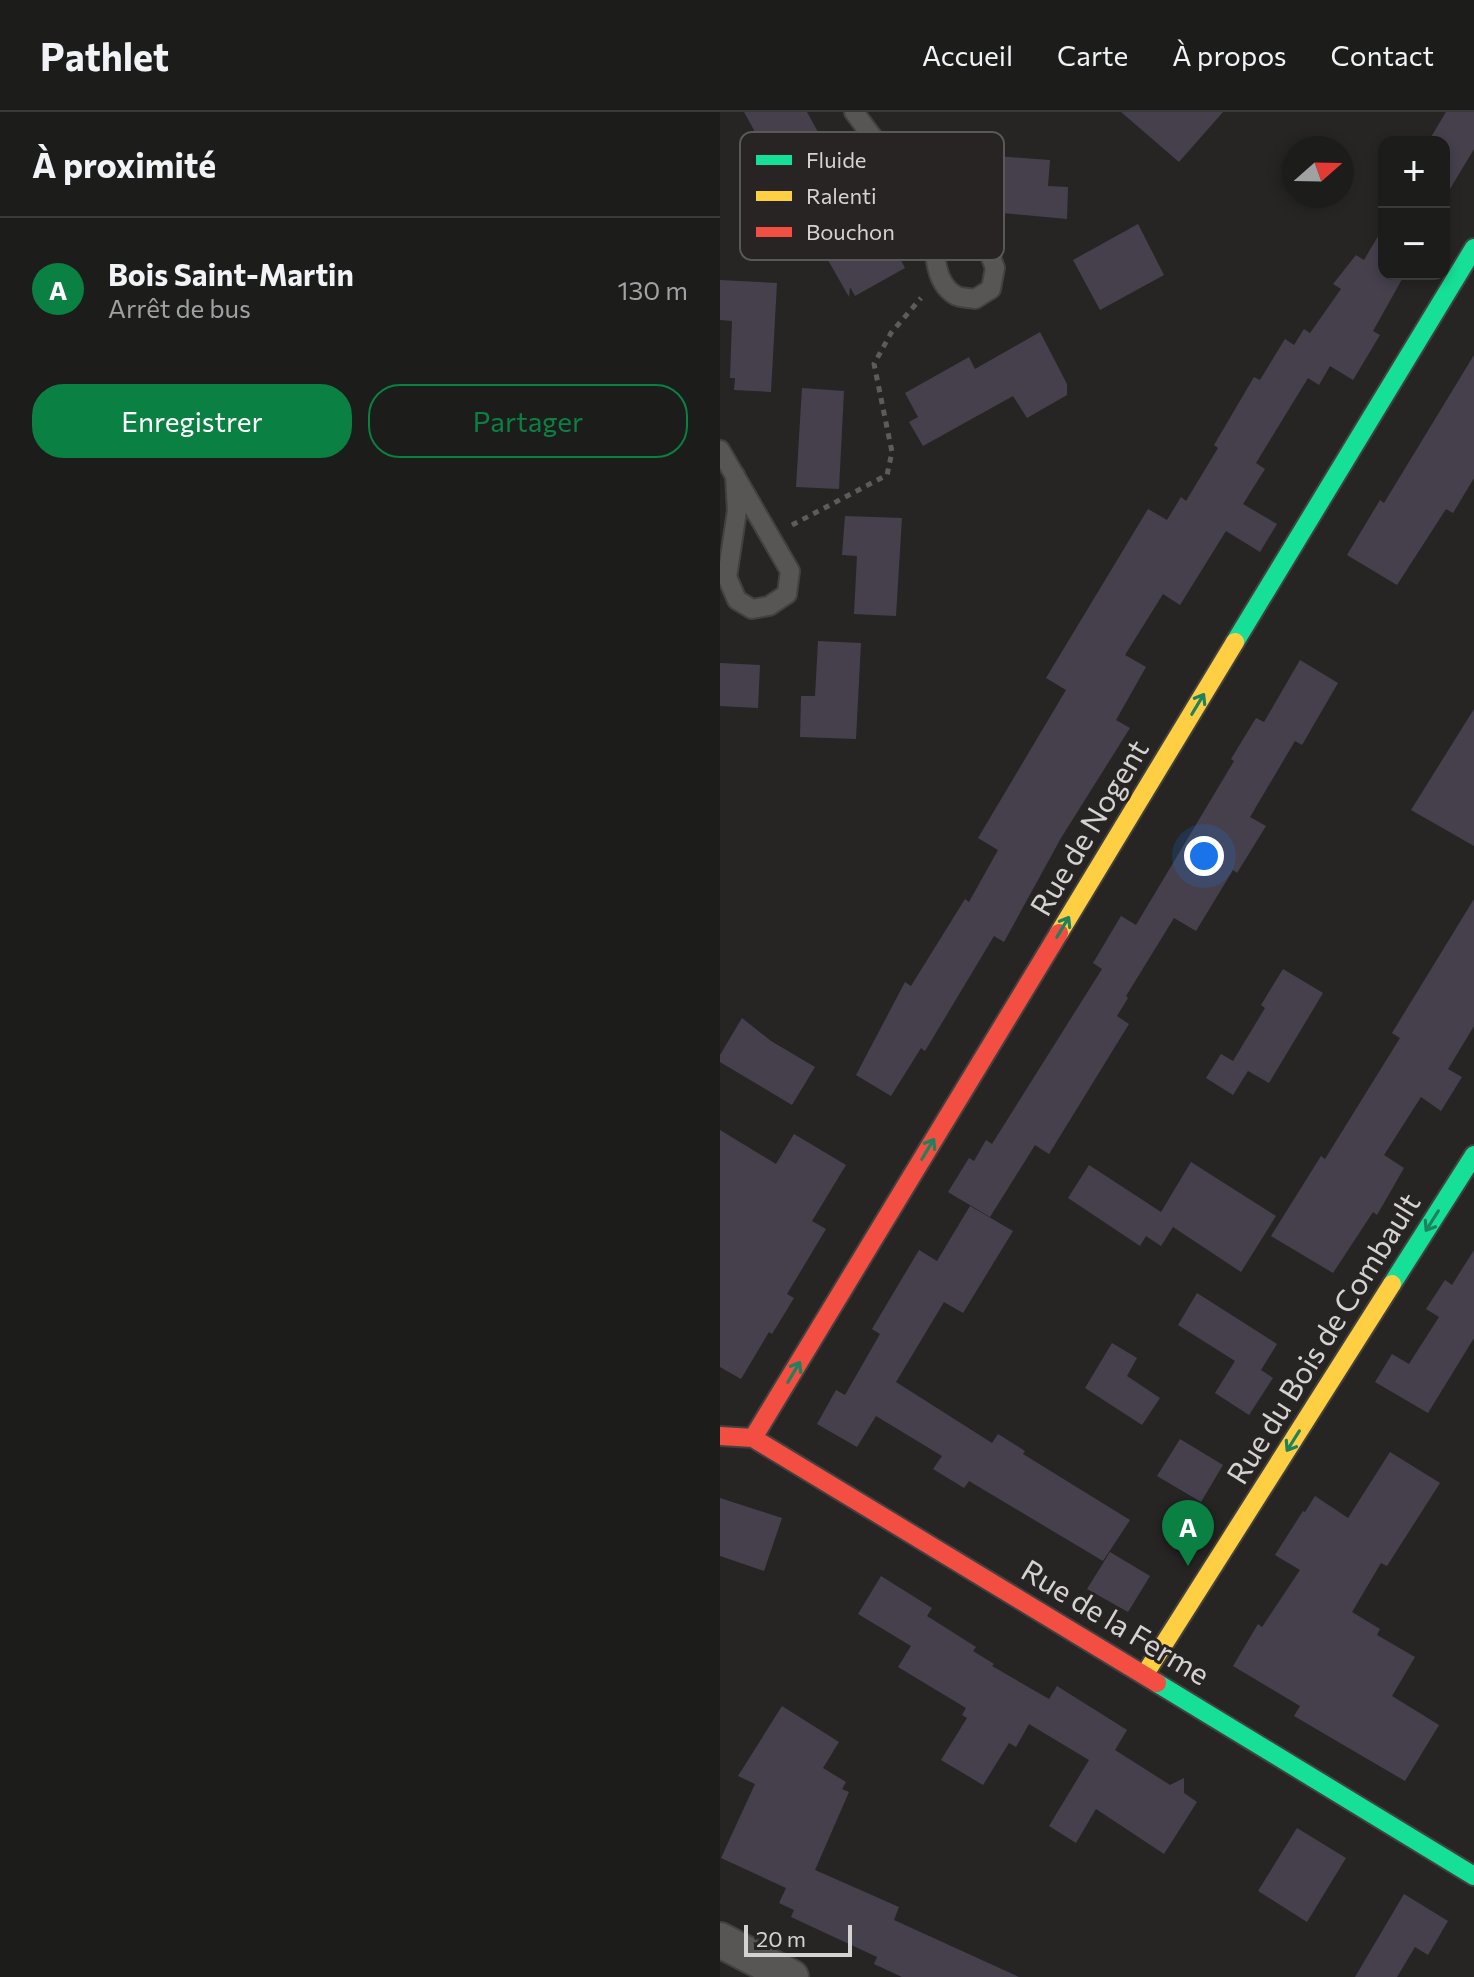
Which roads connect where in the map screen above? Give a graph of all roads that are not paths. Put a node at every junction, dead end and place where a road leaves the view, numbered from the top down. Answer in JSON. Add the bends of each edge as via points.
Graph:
{"nodes":[{"id":1,"x":854,"y":112,"type":"edge"},
{"id":2,"x":869,"y":132,"type":"edge"},
{"id":3,"x":1474,"y":248,"type":"edge"},
{"id":4,"x":936,"y":260,"type":"edge"},
{"id":5,"x":992,"y":260,"type":"edge"},
{"id":6,"x":720,"y":450,"type":"edge"},
{"id":7,"x":735,"y":475,"type":"junction"},
{"id":8,"x":1474,"y":1155,"type":"edge"},
{"id":9,"x":720,"y":1436,"type":"edge"},
{"id":10,"x":753,"y":1438,"type":"junction"},
{"id":11,"x":1145,"y":1674,"type":"junction"},
{"id":12,"x":1474,"y":1876,"type":"edge"},
{"id":13,"x":720,"y":1940,"type":"edge"},
{"id":14,"x":791,"y":1977,"type":"edge"}],
"edges":[{"from":1,"to":2,"type":"lane"},
{"from":10,"to":3,"type":"street","name":"Rue de Nogent","one_way":true},
{"from":4,"to":5,"type":"lane","via":[[939,276],[955,295],[975,299],[991,289]]},
{"from":6,"to":7,"type":"lane"},
{"from":7,"to":7,"type":"lane","via":[[737,511],[727,577],[737,600],[752,609],[769,606],[787,594],[790,571]]},
{"from":8,"to":11,"type":"street","name":"Rue du Bois de Combault","one_way":true},
{"from":9,"to":10,"type":"street","name":"Rue de la Ferme"},
{"from":10,"to":11,"type":"street","name":"Rue de la Ferme"},
{"from":11,"to":12,"type":"street","name":"Rue de la Ferme"},
{"from":13,"to":14,"type":"street"}]}
